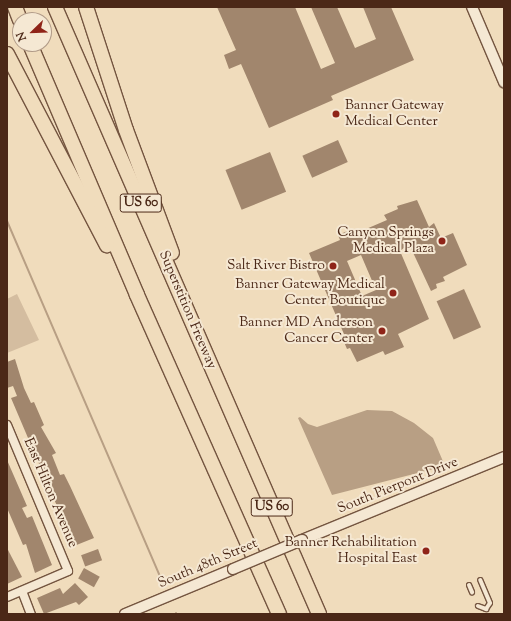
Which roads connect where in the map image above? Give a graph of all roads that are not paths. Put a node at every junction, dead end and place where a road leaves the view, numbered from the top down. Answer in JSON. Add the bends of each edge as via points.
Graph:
{"nodes":[{"id":1,"x":55,"y":7,"type":"edge"},
{"id":2,"x":86,"y":7,"type":"edge"},
{"id":3,"x":472,"y":7,"type":"edge"},
{"id":4,"x":33,"y":52,"type":"edge"},
{"id":5,"x":7,"y":54,"type":"edge"},
{"id":6,"x":504,"y":82,"type":"edge"},
{"id":7,"x":137,"y":295,"type":"junction"},
{"id":8,"x":226,"y":400,"type":"junction"},
{"id":9,"x":7,"y":425,"type":"edge"},
{"id":10,"x":504,"y":457,"type":"edge"},
{"id":11,"x":302,"y":540,"type":"joint"},
{"id":12,"x":480,"y":580,"type":"dead end"},
{"id":13,"x":469,"y":585,"type":"dead end"},
{"id":14,"x":22,"y":591,"type":"junction"},
{"id":15,"x":472,"y":592,"type":"dead end"},
{"id":16,"x":7,"y":597,"type":"edge"},
{"id":17,"x":478,"y":606,"type":"dead end"},
{"id":18,"x":31,"y":614,"type":"edge"},
{"id":19,"x":125,"y":614,"type":"edge"},
{"id":20,"x":279,"y":614,"type":"edge"},
{"id":21,"x":319,"y":614,"type":"edge"}],
"edges":[{"from":1,"to":8,"type":"highway","name":"Superstition Freeway","number":"US 60"},
{"from":2,"to":8,"type":"highway","via":[[126,130]]},
{"from":3,"to":6,"type":"street"},
{"from":4,"to":7,"type":"highway","number":"US 60"},
{"from":5,"to":7,"type":"highway","via":[[127,284]]},
{"from":7,"to":20,"type":"highway","number":"US 60"},
{"from":8,"to":21,"type":"highway","name":"Superstition Freeway","number":"US 60"},
{"from":9,"to":14,"type":"street","name":"East Hilton Avenue","via":[[68,571]]},
{"from":10,"to":11,"type":"street","name":"South Pierpont Drive"},
{"from":11,"to":19,"type":"street","name":"South 48th Street","bridge":true},
{"from":12,"to":17,"type":"lane","via":[[490,603],[486,609]]},
{"from":13,"to":15,"type":"lane"},
{"from":14,"to":16,"type":"street"},
{"from":14,"to":18,"type":"street"}]}
